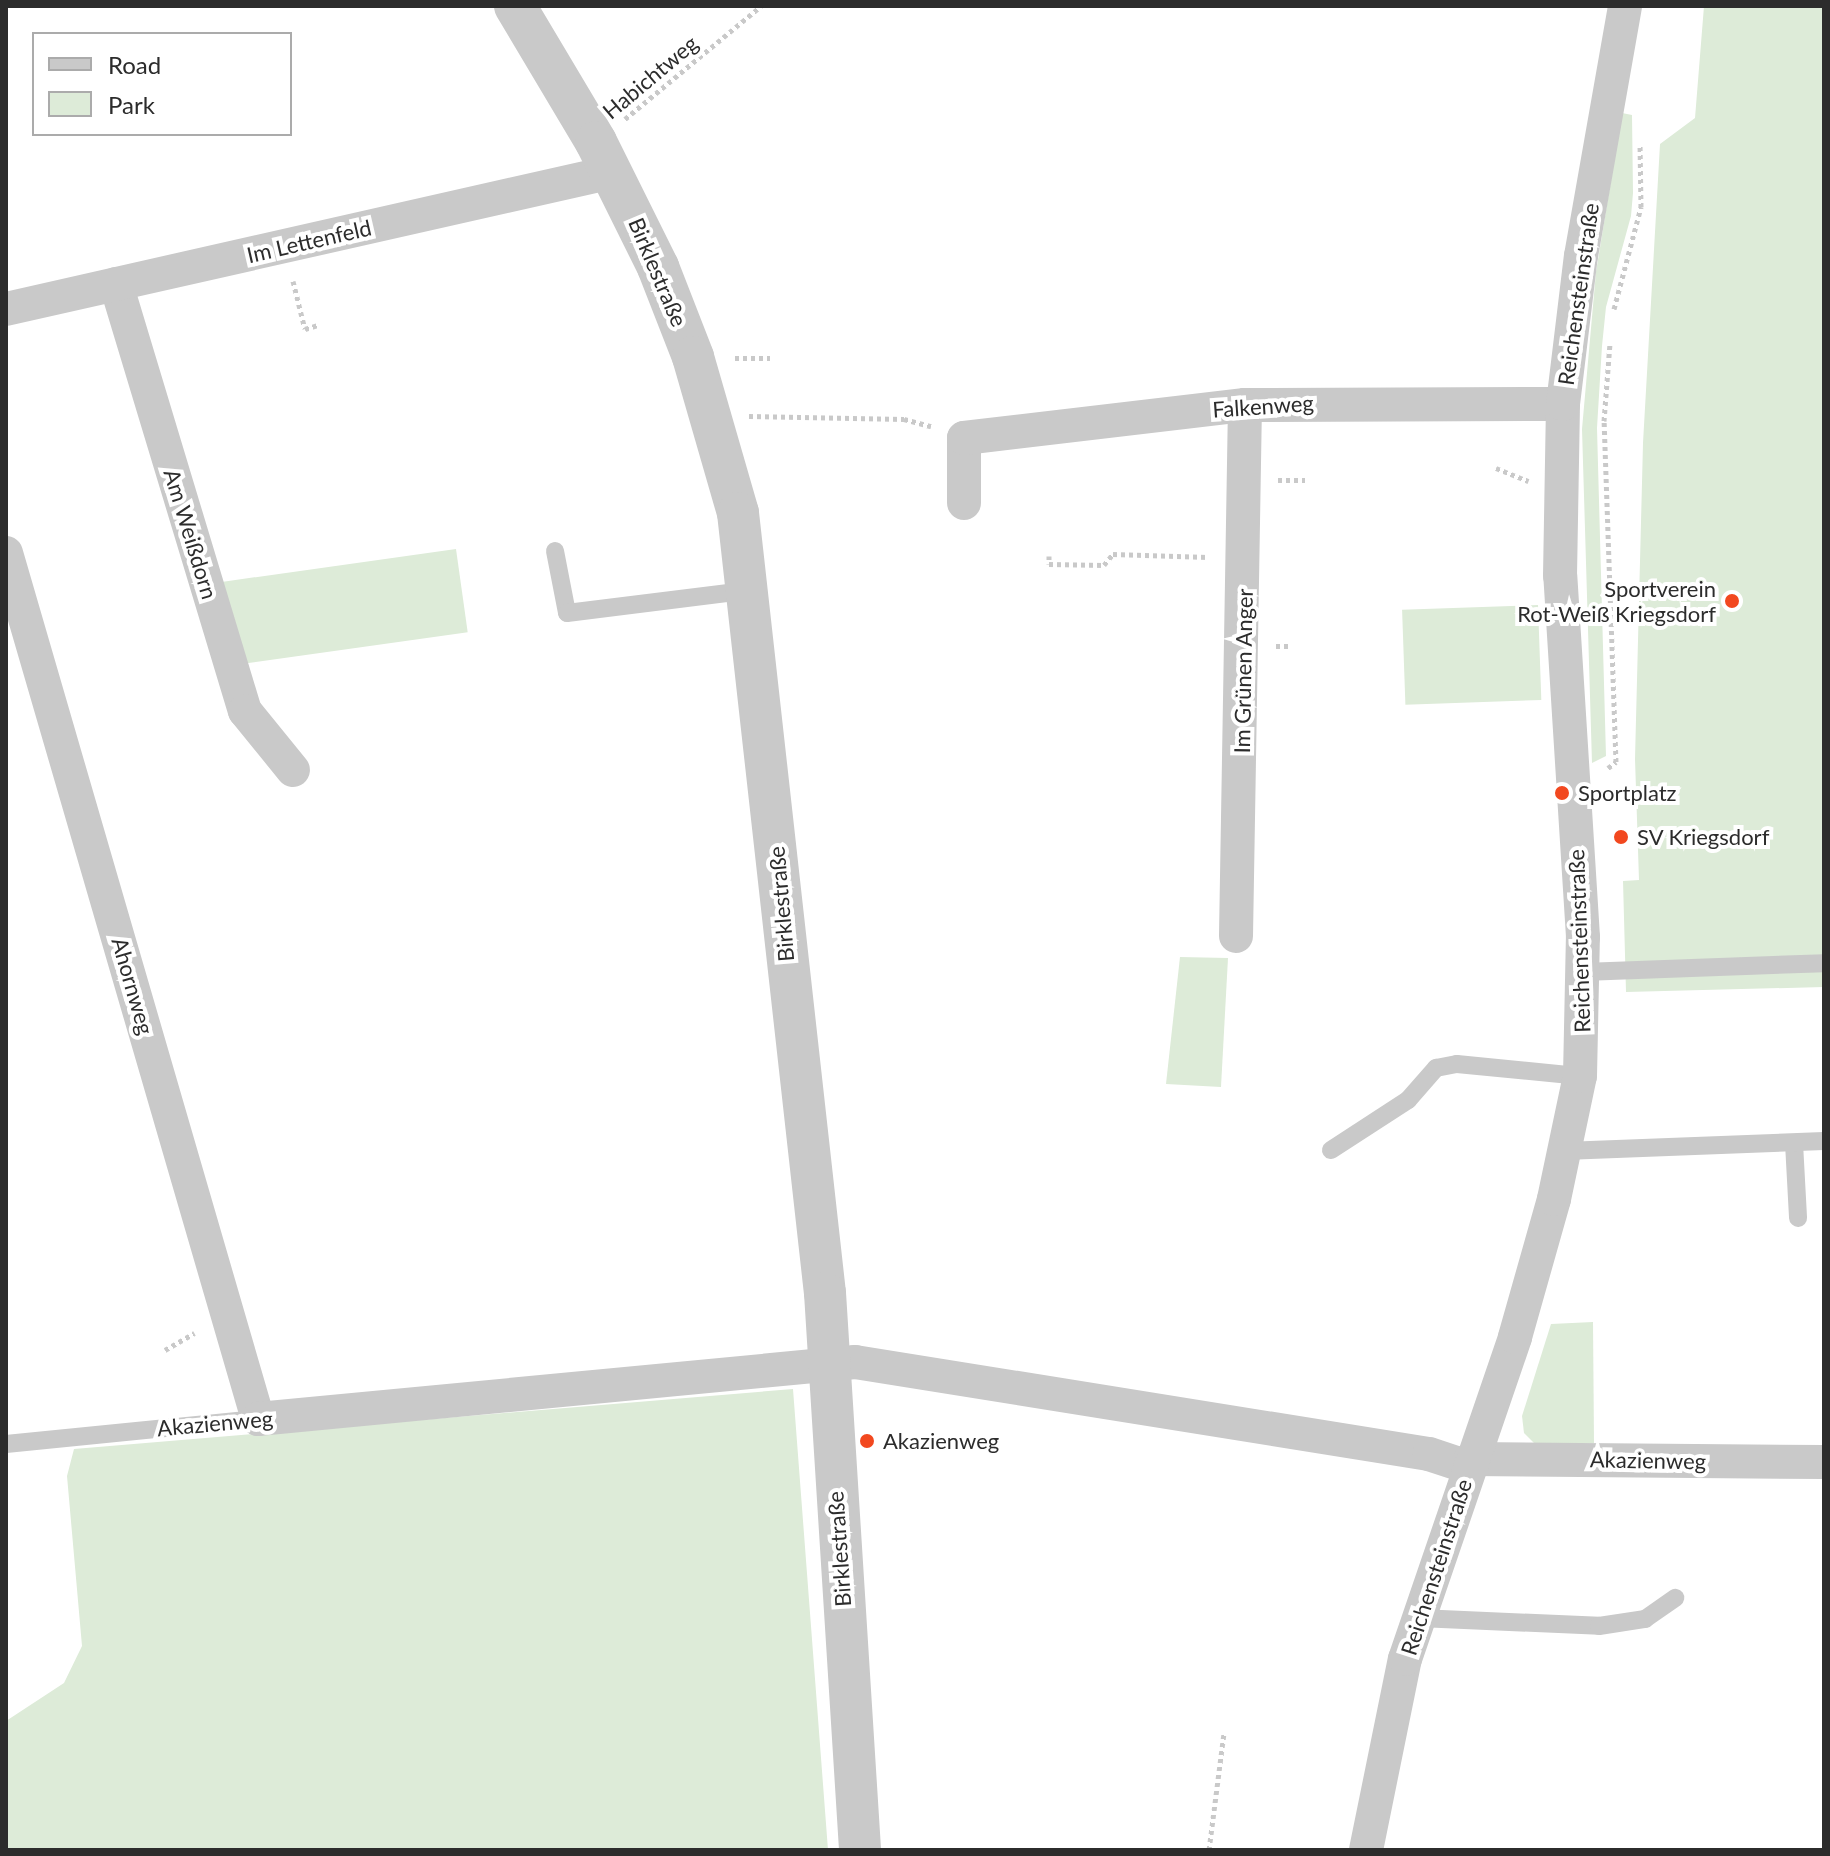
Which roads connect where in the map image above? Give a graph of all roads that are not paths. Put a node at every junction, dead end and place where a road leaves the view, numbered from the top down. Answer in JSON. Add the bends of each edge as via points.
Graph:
{"nodes":[{"id":1,"x":515,"y":6,"type":"edge"},
{"id":2,"x":1625,"y":6,"type":"edge"},
{"id":3,"x":611,"y":170,"type":"junction"},
{"id":4,"x":116,"y":284,"type":"junction"},
{"id":5,"x":6,"y":309,"type":"edge"},
{"id":6,"x":1563,"y":404,"type":"junction"},
{"id":7,"x":1245,"y":405,"type":"junction"},
{"id":8,"x":964,"y":503,"type":"dead end"},
{"id":9,"x":555,"y":551,"type":"dead end"},
{"id":10,"x":6,"y":553,"type":"edge"},
{"id":11,"x":751,"y":590,"type":"junction"},
{"id":12,"x":293,"y":770,"type":"dead end"},
{"id":13,"x":1236,"y":936,"type":"dead end"},
{"id":14,"x":1824,"y":963,"type":"edge"},
{"id":15,"x":1583,"y":972,"type":"junction"},
{"id":16,"x":1580,"y":1076,"type":"junction"},
{"id":17,"x":1824,"y":1141,"type":"edge"},
{"id":18,"x":1794,"y":1143,"type":"junction"},
{"id":19,"x":1331,"y":1150,"type":"dead end"},
{"id":20,"x":1564,"y":1151,"type":"junction"},
{"id":21,"x":1798,"y":1218,"type":"dead end"},
{"id":22,"x":827,"y":1362,"type":"junction"},
{"id":23,"x":258,"y":1419,"type":"junction"},
{"id":24,"x":6,"y":1444,"type":"edge"},
{"id":25,"x":1824,"y":1462,"type":"edge"},
{"id":26,"x":1470,"y":1463,"type":"junction"},
{"id":27,"x":1675,"y":1598,"type":"dead end"},
{"id":28,"x":1419,"y":1618,"type":"junction"},
{"id":29,"x":860,"y":1850,"type":"edge"},
{"id":30,"x":1366,"y":1850,"type":"edge"}],
"edges":[{"from":1,"to":3,"type":"street","name":"Birklestraße"},
{"from":2,"to":6,"type":"street","name":"Reichensteinstraße","via":[[1581,256]]},
{"from":3,"to":4,"type":"street","name":"Im Lettenfeld"},
{"from":3,"to":11,"type":"street","name":"Birklestraße","via":[[680,320],[738,513]]},
{"from":4,"to":5,"type":"street","name":"Im Lettenfeld"},
{"from":4,"to":12,"type":"street","name":"Am Weißdorn","via":[[245,711]]},
{"from":6,"to":7,"type":"street","name":"Falkenweg"},
{"from":6,"to":15,"type":"street","name":"Reichensteinstraße","via":[[1560,576]]},
{"from":7,"to":8,"type":"street","name":"Falkenweg","via":[[964,438]]},
{"from":7,"to":13,"type":"street","name":"Im Grünen Anger"},
{"from":9,"to":11,"type":"lane","via":[[567,613]]},
{"from":10,"to":23,"type":"street","name":"Ahornweg"},
{"from":11,"to":22,"type":"street","name":"Birklestraße","via":[[790,1005],[825,1293]]},
{"from":14,"to":15,"type":"lane"},
{"from":15,"to":16,"type":"street","name":"Reichensteinstraße"},
{"from":16,"to":19,"type":"lane","via":[[1457,1064],[1436,1068],[1408,1100]]},
{"from":16,"to":20,"type":"street","name":"Reichensteinstraße"},
{"from":17,"to":18,"type":"lane"},
{"from":18,"to":20,"type":"lane"},
{"from":18,"to":21,"type":"lane"},
{"from":20,"to":26,"type":"street","name":"Reichensteinstraße","via":[[1515,1337]]},
{"from":22,"to":23,"type":"street","name":"Akazienweg"},
{"from":22,"to":26,"type":"street","name":"Akazienweg","via":[[855,1362]]},
{"from":22,"to":29,"type":"street","name":"Birklestraße"},
{"from":23,"to":24,"type":"lane","name":"Akazienweg"},
{"from":25,"to":26,"type":"street","name":"Akazienweg"},
{"from":26,"to":28,"type":"street","name":"Reichensteinstraße"},
{"from":27,"to":28,"type":"lane","via":[[1645,1619],[1599,1626]]},
{"from":28,"to":30,"type":"street","name":"Reichensteinstraße","via":[[1405,1659]]}]}
